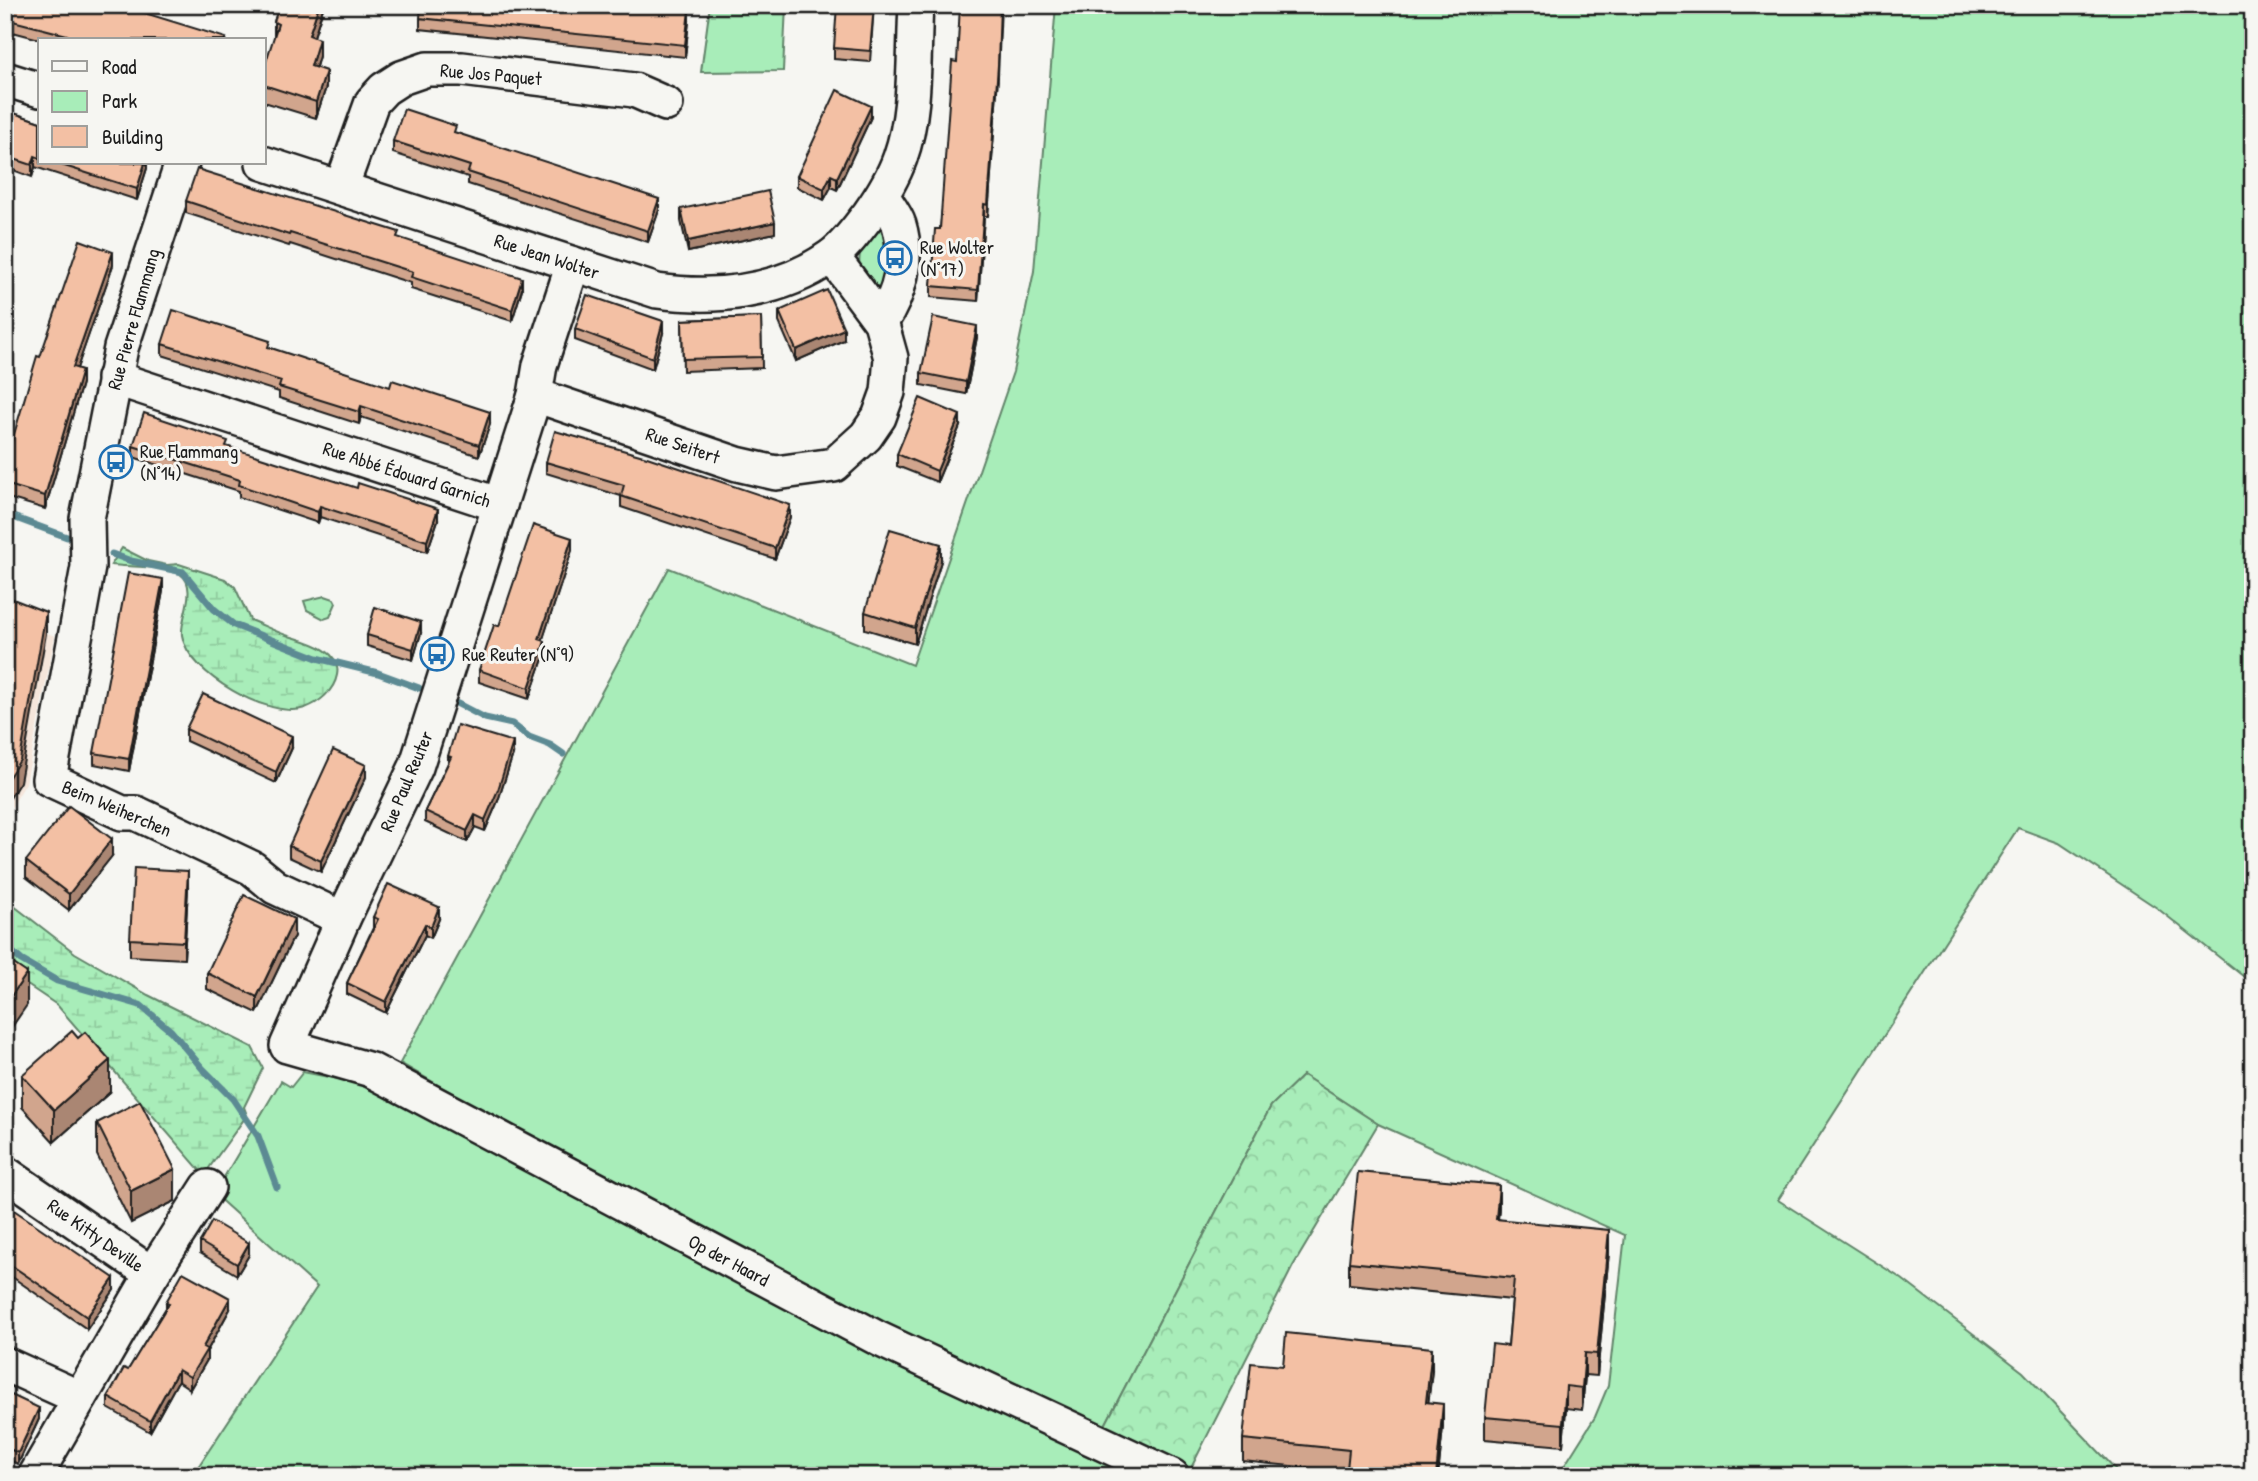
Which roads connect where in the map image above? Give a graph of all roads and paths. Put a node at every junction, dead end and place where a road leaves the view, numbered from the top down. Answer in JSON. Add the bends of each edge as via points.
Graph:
{"nodes":[{"id":1,"x":916,"y":5,"type":"edge"},
{"id":2,"x":5,"y":79,"type":"edge"},
{"id":3,"x":38,"y":89,"type":"edge"},
{"id":4,"x":666,"y":104,"type":"dead end"},
{"id":5,"x":182,"y":164,"type":"edge"},
{"id":6,"x":266,"y":164,"type":"edge"},
{"id":7,"x":341,"y":188,"type":"junction"},
{"id":8,"x":882,"y":195,"type":"junction"},
{"id":9,"x":832,"y":256,"type":"junction"},
{"id":10,"x":573,"y":264,"type":"junction"},
{"id":11,"x":881,"y":321,"type":"junction"},
{"id":12,"x":114,"y":377,"type":"junction"},
{"id":13,"x":535,"y":395,"type":"junction"},
{"id":14,"x":500,"y":505,"type":"junction"},
{"id":15,"x":87,"y":519,"type":"joint"},
{"id":16,"x":343,"y":919,"type":"junction"},
{"id":17,"x":287,"y":1046,"type":"joint"},
{"id":18,"x":5,"y":1173,"type":"edge"},
{"id":19,"x":208,"y":1187,"type":"dead end"},
{"id":20,"x":152,"y":1274,"type":"junction"},
{"id":21,"x":5,"y":1364,"type":"edge"},
{"id":22,"x":80,"y":1398,"type":"junction"},
{"id":23,"x":35,"y":1476,"type":"edge"},
{"id":24,"x":1172,"y":1476,"type":"edge"}],
"edges":[{"from":1,"to":8,"type":"street","name":"Rue Jean Wolter","via":[[910,118],[900,158]]},
{"from":2,"to":3,"type":"street"},
{"from":4,"to":7,"type":"street","name":"Rue Jos Paquet","via":[[634,90],[462,69],[427,69],[401,78],[372,102]]},
{"from":5,"to":12,"type":"street","name":"Rue Pierre Flammang"},
{"from":6,"to":7,"type":"street","name":"Rue Jean Wolter"},
{"from":7,"to":10,"type":"street","name":"Rue Jean Wolter"},
{"from":8,"to":9,"type":"street","name":"Rue Jean Wolter"},
{"from":8,"to":11,"type":"street","via":[[899,224],[904,265],[892,305]]},
{"from":9,"to":10,"type":"street","name":"Rue Jean Wolter","via":[[779,284],[716,296],[657,291]]},
{"from":9,"to":11,"type":"street"},
{"from":10,"to":13,"type":"street","name":"Rue Abbé Édouard Garnich","via":[[540,365]]},
{"from":11,"to":13,"type":"street","name":"Rue Seitert","via":[[891,358],[888,392],[866,436],[834,465],[776,473],[737,464]]},
{"from":12,"to":14,"type":"street","name":"Rue Abbé Édouard Garnich"},
{"from":12,"to":15,"type":"street","name":"Rue Pierre Flammang"},
{"from":13,"to":14,"type":"street","name":"Rue Abbé Édouard Garnich"},
{"from":14,"to":16,"type":"street","name":"Rue Paul Reuter","via":[[416,767]]},
{"from":15,"to":16,"type":"street","name":"Beim Weiherchen","via":[[88,567],[49,779],[240,862],[275,887]]},
{"from":16,"to":17,"type":"street","name":"Rue Paul Reuter"},
{"from":17,"to":24,"type":"street","name":"Op der Haard","via":[[372,1070],[879,1339]]},
{"from":18,"to":20,"type":"street","name":"Rue Kitty Deville"},
{"from":19,"to":20,"type":"street","name":"Rue Kitty Deville"},
{"from":20,"to":22,"type":"street","name":"Rue Kitty Deville"},
{"from":21,"to":22,"type":"street"},
{"from":22,"to":23,"type":"street","name":"Rue Kitty Deville"}]}
